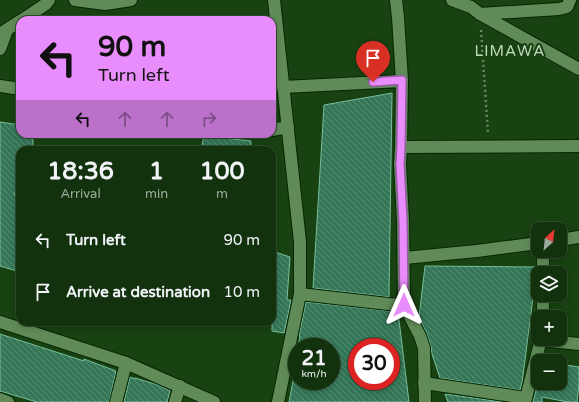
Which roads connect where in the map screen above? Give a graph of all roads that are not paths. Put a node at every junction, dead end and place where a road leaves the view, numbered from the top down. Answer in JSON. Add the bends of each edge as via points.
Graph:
{"nodes":[{"id":1,"x":49,"y":0,"type":"edge"},
{"id":2,"x":75,"y":0,"type":"edge"},
{"id":3,"x":131,"y":0,"type":"edge"},
{"id":4,"x":274,"y":0,"type":"edge"},
{"id":5,"x":396,"y":0,"type":"edge"},
{"id":6,"x":452,"y":0,"type":"edge"},
{"id":7,"x":570,"y":0,"type":"edge"},
{"id":8,"x":474,"y":7,"type":"edge"},
{"id":9,"x":28,"y":16,"type":"edge"},
{"id":10,"x":276,"y":16,"type":"edge"},
{"id":11,"x":276,"y":19,"type":"edge"},
{"id":12,"x":16,"y":24,"type":"edge"},
{"id":13,"x":3,"y":32,"type":"edge"},
{"id":14,"x":0,"y":49,"type":"edge"},
{"id":15,"x":579,"y":70,"type":"edge"},
{"id":16,"x":402,"y":80,"type":"junction"},
{"id":17,"x":0,"y":86,"type":"edge"},
{"id":18,"x":283,"y":87,"type":"junction"},
{"id":19,"x":16,"y":88,"type":"edge"},
{"id":20,"x":288,"y":127,"type":"junction"},
{"id":21,"x":276,"y":129,"type":"edge"},
{"id":22,"x":579,"y":146,"type":"edge"},
{"id":23,"x":401,"y":147,"type":"junction"},
{"id":24,"x":579,"y":237,"type":"edge"},
{"id":25,"x":567,"y":239,"type":"edge"},
{"id":26,"x":531,"y":244,"type":"edge"},
{"id":27,"x":404,"y":258,"type":"junction"},
{"id":28,"x":300,"y":294,"type":"junction"},
{"id":29,"x":404,"y":305,"type":"junction"},
{"id":30,"x":0,"y":322,"type":"edge"},
{"id":31,"x":567,"y":342,"type":"edge"},
{"id":32,"x":579,"y":344,"type":"edge"},
{"id":33,"x":539,"y":346,"type":"edge"},
{"id":34,"x":126,"y":363,"type":"junction"},
{"id":35,"x":424,"y":383,"type":"junction"},
{"id":36,"x":180,"y":386,"type":"junction"},
{"id":37,"x":0,"y":399,"type":"edge"},
{"id":38,"x":526,"y":400,"type":"edge"},
{"id":39,"x":8,"y":402,"type":"edge"},
{"id":40,"x":116,"y":402,"type":"edge"},
{"id":41,"x":176,"y":402,"type":"edge"},
{"id":42,"x":214,"y":402,"type":"edge"},
{"id":43,"x":278,"y":402,"type":"edge"},
{"id":44,"x":424,"y":402,"type":"edge"}],
"edges":[{"from":1,"to":9,"type":"street"},
{"from":2,"to":3,"type":"street","via":[[104,4]]},
{"from":4,"to":10,"type":"street"},
{"from":5,"to":16,"type":"street"},
{"from":6,"to":8,"type":"street"},
{"from":7,"to":8,"type":"street","via":[[567,7],[559,9]]},
{"from":8,"to":15,"type":"street"},
{"from":11,"to":18,"type":"street"},
{"from":12,"to":13,"type":"street"},
{"from":13,"to":14,"type":"street"},
{"from":16,"to":18,"type":"street"},
{"from":16,"to":23,"type":"street"},
{"from":17,"to":19,"type":"street"},
{"from":18,"to":20,"type":"street"},
{"from":20,"to":21,"type":"street"},
{"from":20,"to":28,"type":"street","via":[[300,242]]},
{"from":22,"to":23,"type":"street"},
{"from":23,"to":27,"type":"street"},
{"from":24,"to":25,"type":"street"},
{"from":26,"to":27,"type":"street","via":[[477,252]]},
{"from":27,"to":29,"type":"street"},
{"from":28,"to":29,"type":"street"},
{"from":28,"to":43,"type":"street"},
{"from":29,"to":35,"type":"street","via":[[424,348]]},
{"from":30,"to":34,"type":"street"},
{"from":31,"to":32,"type":"street"},
{"from":33,"to":38,"type":"street"},
{"from":34,"to":36,"type":"street"},
{"from":34,"to":40,"type":"street"},
{"from":35,"to":38,"type":"street"},
{"from":35,"to":44,"type":"street"},
{"from":36,"to":41,"type":"street"},
{"from":36,"to":42,"type":"street"},
{"from":37,"to":39,"type":"street"}]}
